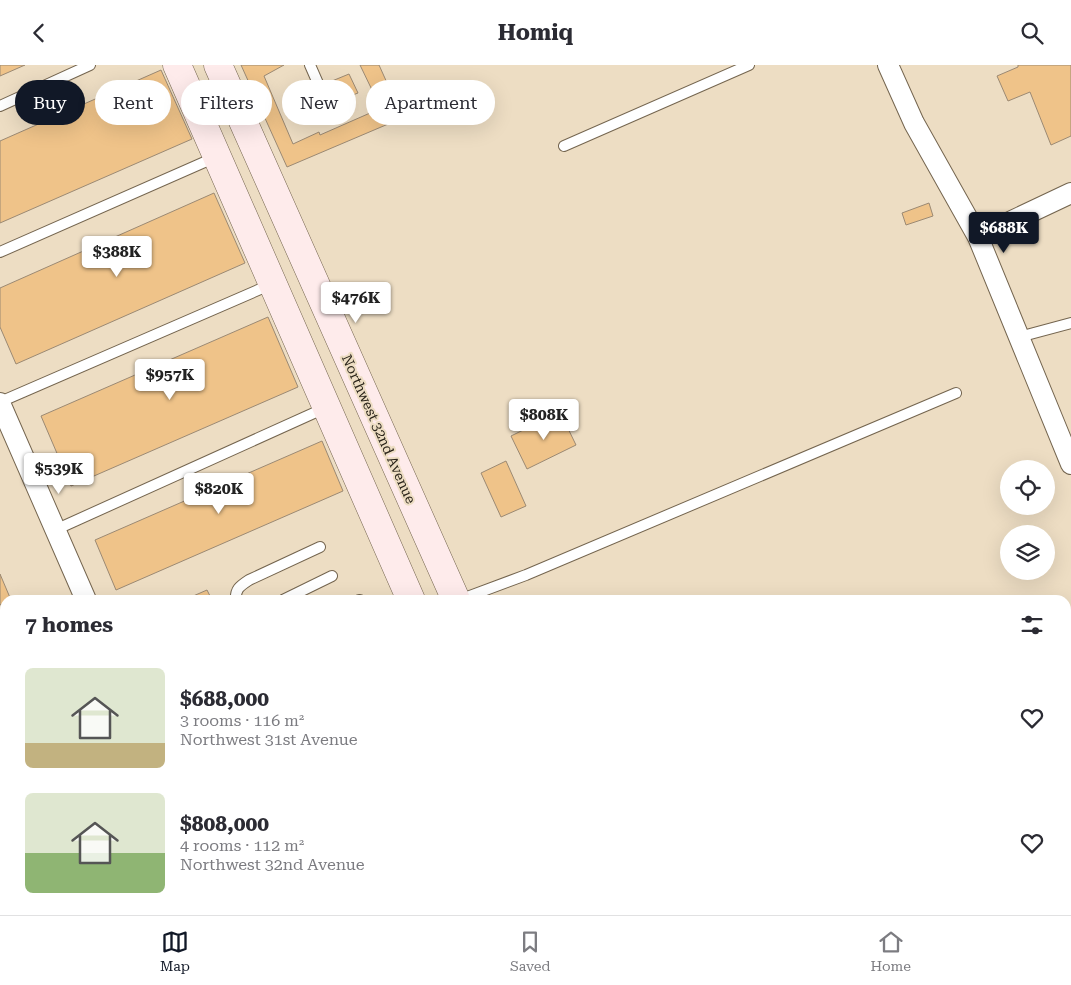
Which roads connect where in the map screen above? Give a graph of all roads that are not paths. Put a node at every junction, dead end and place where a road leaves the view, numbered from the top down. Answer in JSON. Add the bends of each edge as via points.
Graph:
{"nodes":[{"id":1,"x":90,"y":65,"type":"edge"},
{"id":2,"x":177,"y":65,"type":"edge"},
{"id":3,"x":218,"y":65,"type":"edge"},
{"id":4,"x":310,"y":65,"type":"edge"},
{"id":5,"x":749,"y":65,"type":"edge"},
{"id":6,"x":888,"y":65,"type":"edge"},
{"id":7,"x":317,"y":80,"type":"edge"},
{"id":8,"x":0,"y":106,"type":"edge"},
{"id":9,"x":564,"y":145,"type":"dead end"},
{"id":10,"x":216,"y":157,"type":"junction"},
{"id":11,"x":1071,"y":193,"type":"edge"},
{"id":12,"x":978,"y":237,"type":"junction"},
{"id":13,"x":0,"y":252,"type":"edge"},
{"id":14,"x":272,"y":283,"type":"junction"},
{"id":15,"x":1071,"y":323,"type":"edge"},
{"id":16,"x":1019,"y":337,"type":"junction"},
{"id":17,"x":956,"y":393,"type":"dead end"},
{"id":18,"x":0,"y":403,"type":"edge"},
{"id":19,"x":326,"y":407,"type":"junction"},
{"id":20,"x":1071,"y":464,"type":"edge"},
{"id":21,"x":55,"y":530,"type":"junction"},
{"id":22,"x":320,"y":547,"type":"dead end"},
{"id":23,"x":332,"y":576,"type":"dead end"},
{"id":24,"x":84,"y":595,"type":"edge"},
{"id":25,"x":235,"y":595,"type":"edge"},
{"id":26,"x":294,"y":595,"type":"edge"},
{"id":27,"x":409,"y":595,"type":"edge"},
{"id":28,"x":455,"y":595,"type":"edge"},
{"id":29,"x":471,"y":595,"type":"edge"}],
"edges":[{"from":1,"to":8,"type":"lane"},
{"from":2,"to":10,"type":"main road"},
{"from":3,"to":28,"type":"main road","name":"Northwest 32nd Avenue"},
{"from":4,"to":7,"type":"lane"},
{"from":5,"to":9,"type":"lane"},
{"from":6,"to":12,"type":"street","via":[[914,123]]},
{"from":10,"to":13,"type":"lane"},
{"from":10,"to":14,"type":"main road"},
{"from":11,"to":12,"type":"street"},
{"from":12,"to":16,"type":"street"},
{"from":14,"to":18,"type":"lane"},
{"from":14,"to":19,"type":"main road"},
{"from":15,"to":16,"type":"lane"},
{"from":16,"to":20,"type":"street"},
{"from":17,"to":29,"type":"lane","via":[[526,575]]},
{"from":18,"to":21,"type":"street"},
{"from":19,"to":21,"type":"lane"},
{"from":19,"to":27,"type":"main road"},
{"from":21,"to":24,"type":"street"},
{"from":22,"to":25,"type":"lane","via":[[248,580]]},
{"from":23,"to":26,"type":"lane"}]}
